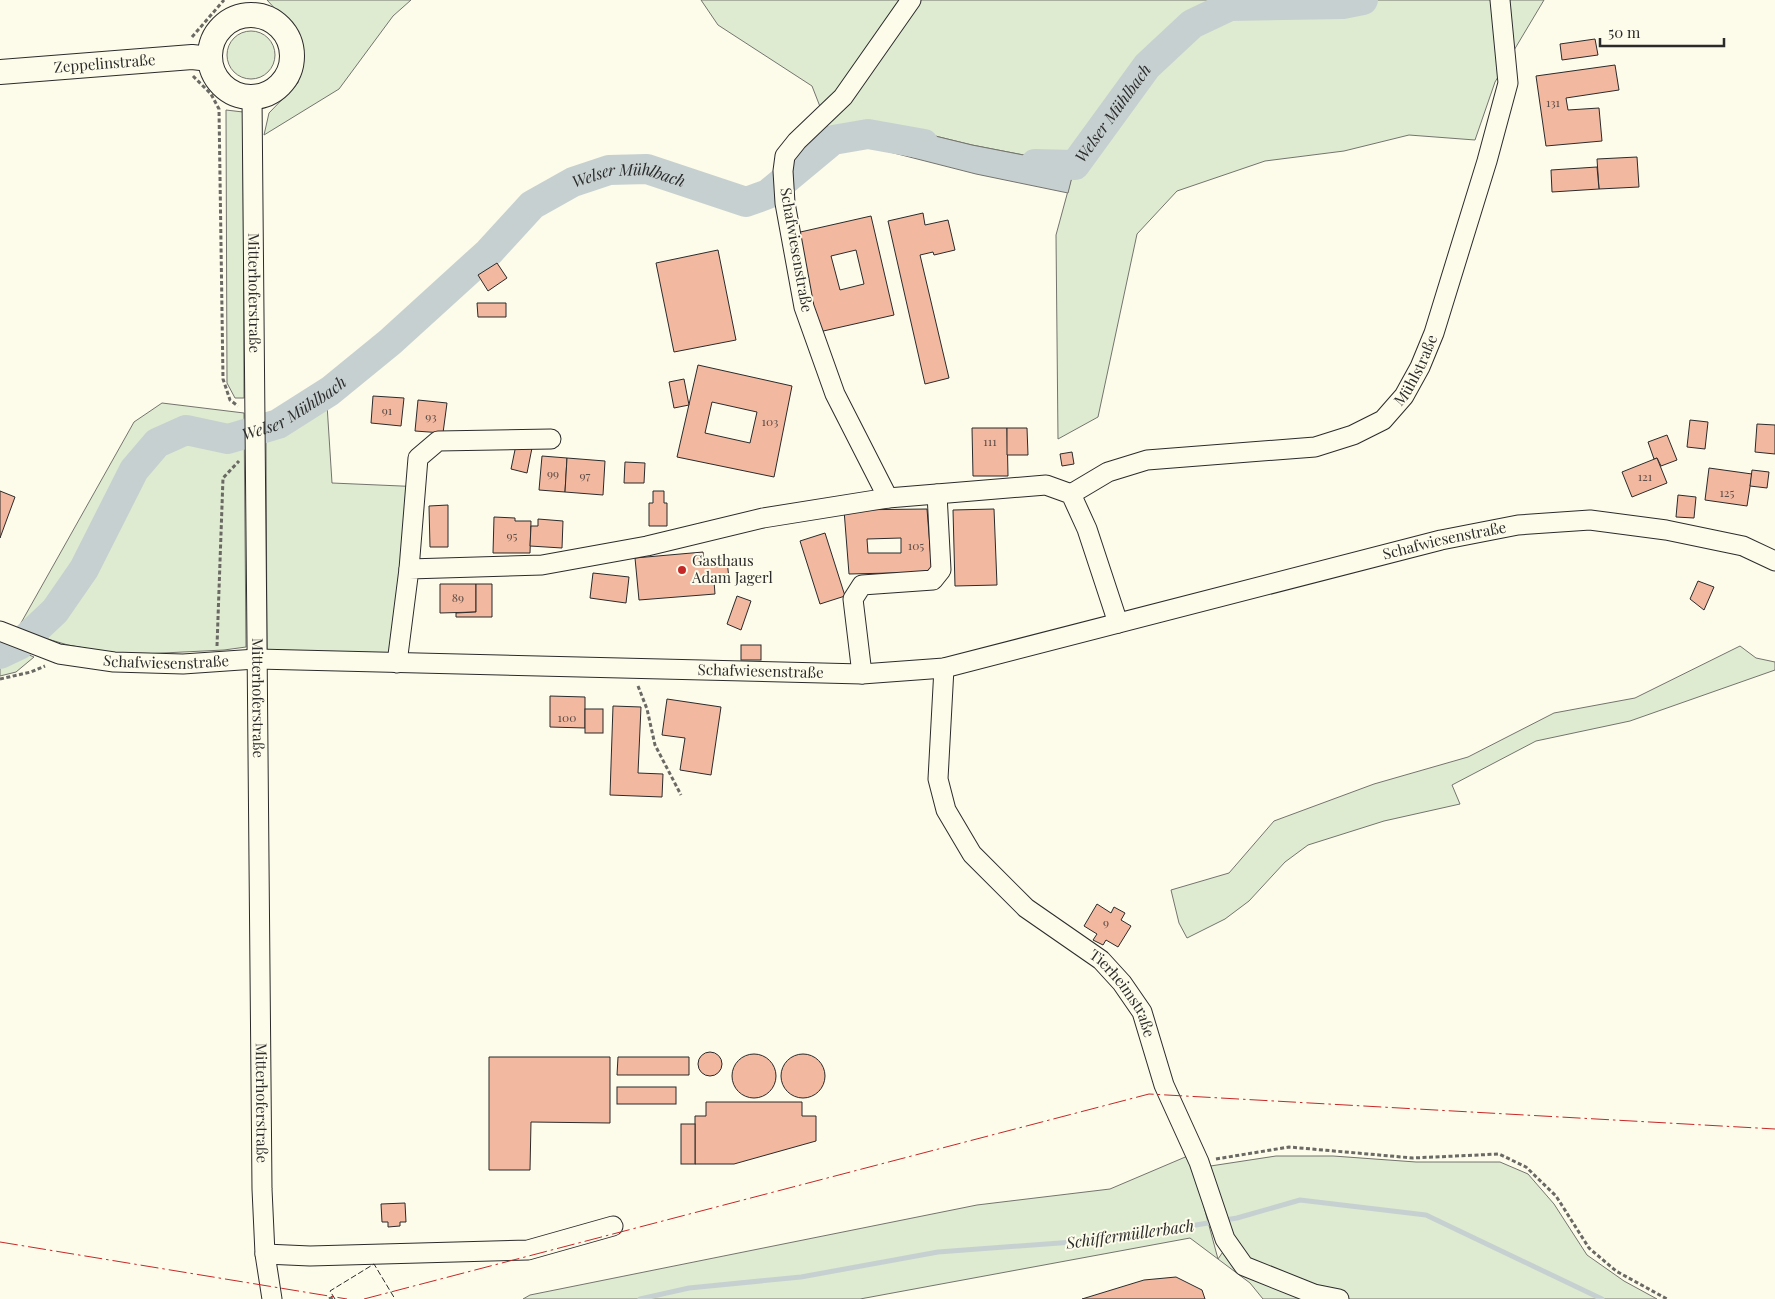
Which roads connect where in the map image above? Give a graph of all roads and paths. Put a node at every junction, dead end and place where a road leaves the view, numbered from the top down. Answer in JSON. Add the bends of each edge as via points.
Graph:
{"nodes":[{"id":1,"x":224,"y":0,"type":"edge"},
{"id":2,"x":911,"y":0,"type":"edge"},
{"id":3,"x":1500,"y":0,"type":"edge"},
{"id":4,"x":250,"y":7,"type":"edge"},
{"id":5,"x":201,"y":58,"type":"junction"},
{"id":6,"x":0,"y":72,"type":"edge"},
{"id":7,"x":252,"y":97,"type":"junction"},
{"id":8,"x":249,"y":403,"type":"junction"},
{"id":9,"x":551,"y":439,"type":"dead end"},
{"id":10,"x":249,"y":454,"type":"junction"},
{"id":11,"x":937,"y":494,"type":"junction"},
{"id":12,"x":1071,"y":494,"type":"junction"},
{"id":13,"x":888,"y":498,"type":"junction"},
{"id":14,"x":1775,"y":560,"type":"edge"},
{"id":15,"x":409,"y":569,"type":"junction"},
{"id":16,"x":1118,"y":623,"type":"junction"},
{"id":17,"x":3,"y":633,"type":"edge"},
{"id":18,"x":51,"y":650,"type":"junction"},
{"id":19,"x":257,"y":659,"type":"junction"},
{"id":20,"x":216,"y":661,"type":"junction"},
{"id":21,"x":397,"y":663,"type":"junction"},
{"id":22,"x":944,"y":668,"type":"junction"},
{"id":23,"x":631,"y":669,"type":"junction"},
{"id":24,"x":862,"y":674,"type":"junction"},
{"id":25,"x":0,"y":679,"type":"edge"},
{"id":26,"x":681,"y":794,"type":"dead end"},
{"id":27,"x":1199,"y":1162,"type":"junction"},
{"id":28,"x":613,"y":1226,"type":"dead end"},
{"id":29,"x":265,"y":1254,"type":"junction"},
{"id":30,"x":334,"y":1296,"type":"dead end"},
{"id":31,"x":272,"y":1299,"type":"edge"},
{"id":32,"x":329,"y":1299,"type":"edge"},
{"id":33,"x":1339,"y":1299,"type":"edge"},
{"id":34,"x":1668,"y":1299,"type":"edge"}],
"edges":[{"from":1,"to":5,"type":"path","via":[[192,37]]},
{"from":2,"to":13,"type":"street","name":"Schafwiesenstraße","via":[[843,97],[785,156],[783,171],[785,203],[807,316],[835,394]]},
{"from":3,"to":12,"type":"street","name":"Mühlstraße","via":[[1508,83],[1434,333],[1404,396],[1383,420],[1353,435],[1315,447],[1147,460],[1108,472]]},
{"from":4,"to":5,"type":"main road","via":[[226,23]]},
{"from":4,"to":7,"type":"main road","via":[[278,25],[291,49],[287,76],[272,90]]},
{"from":5,"to":6,"type":"main road","name":"Zeppelinstraße"},
{"from":5,"to":7,"type":"main road","via":[[228,90]]},
{"from":5,"to":8,"type":"path","via":[[193,78],[211,94],[219,109],[223,379],[230,400]]},
{"from":7,"to":8,"type":"street","name":"Mitterhoferstraße"},
{"from":8,"to":10,"type":"street","name":"Mitterhoferstraße"},
{"from":9,"to":15,"type":"street","via":[[438,441],[418,458]]},
{"from":10,"to":19,"type":"street","name":"Mitterhoferstraße"},
{"from":10,"to":20,"type":"path","via":[[223,478]]},
{"from":11,"to":12,"type":"street","via":[[1046,485]]},
{"from":11,"to":13,"type":"street"},
{"from":11,"to":24,"type":"street","via":[[941,570],[933,580],[862,584],[853,599]]},
{"from":12,"to":16,"type":"street","via":[[1087,529]]},
{"from":13,"to":15,"type":"street","via":[[763,518],[647,546],[542,565]]},
{"from":14,"to":16,"type":"street","name":"Schafwiesenstraße","via":[[1743,546],[1666,530],[1590,520],[1518,525],[1441,540]]},
{"from":15,"to":21,"type":"street"},
{"from":16,"to":22,"type":"street","name":"Schafwiesenstraße"},
{"from":17,"to":18,"type":"street","name":"Schafwiesenstraße"},
{"from":18,"to":20,"type":"street","name":"Schafwiesenstraße","via":[[114,662],[183,664]]},
{"from":18,"to":25,"type":"path","via":[[46,665]]},
{"from":19,"to":20,"type":"street","name":"Schafwiesenstraße"},
{"from":19,"to":21,"type":"street","name":"Schafwiesenstraße"},
{"from":19,"to":29,"type":"street","name":"Mitterhoferstraße"},
{"from":21,"to":23,"type":"street","name":"Schafwiesenstraße"},
{"from":22,"to":24,"type":"street","name":"Schafwiesenstraße"},
{"from":22,"to":27,"type":"street","name":"Tierheimstraße","via":[[938,779],[946,810],[972,854],[1026,908],[1101,960],[1122,982],[1142,1012],[1164,1085]]},
{"from":23,"to":24,"type":"street","name":"Schafwiesenstraße"},
{"from":23,"to":26,"type":"path","via":[[647,709],[655,745]]},
{"from":27,"to":33,"type":"street","name":"Tierheimstraße","via":[[1225,1239],[1244,1266],[1314,1294]]},
{"from":27,"to":34,"type":"path","via":[[1289,1147],[1413,1158],[1499,1154],[1526,1167],[1556,1196],[1590,1248],[1616,1271]]},
{"from":28,"to":29,"type":"street","via":[[528,1250],[310,1256]]},
{"from":29,"to":31,"type":"street","name":"Mitterhoferstraße"},
{"from":30,"to":32,"type":"path"}]}
